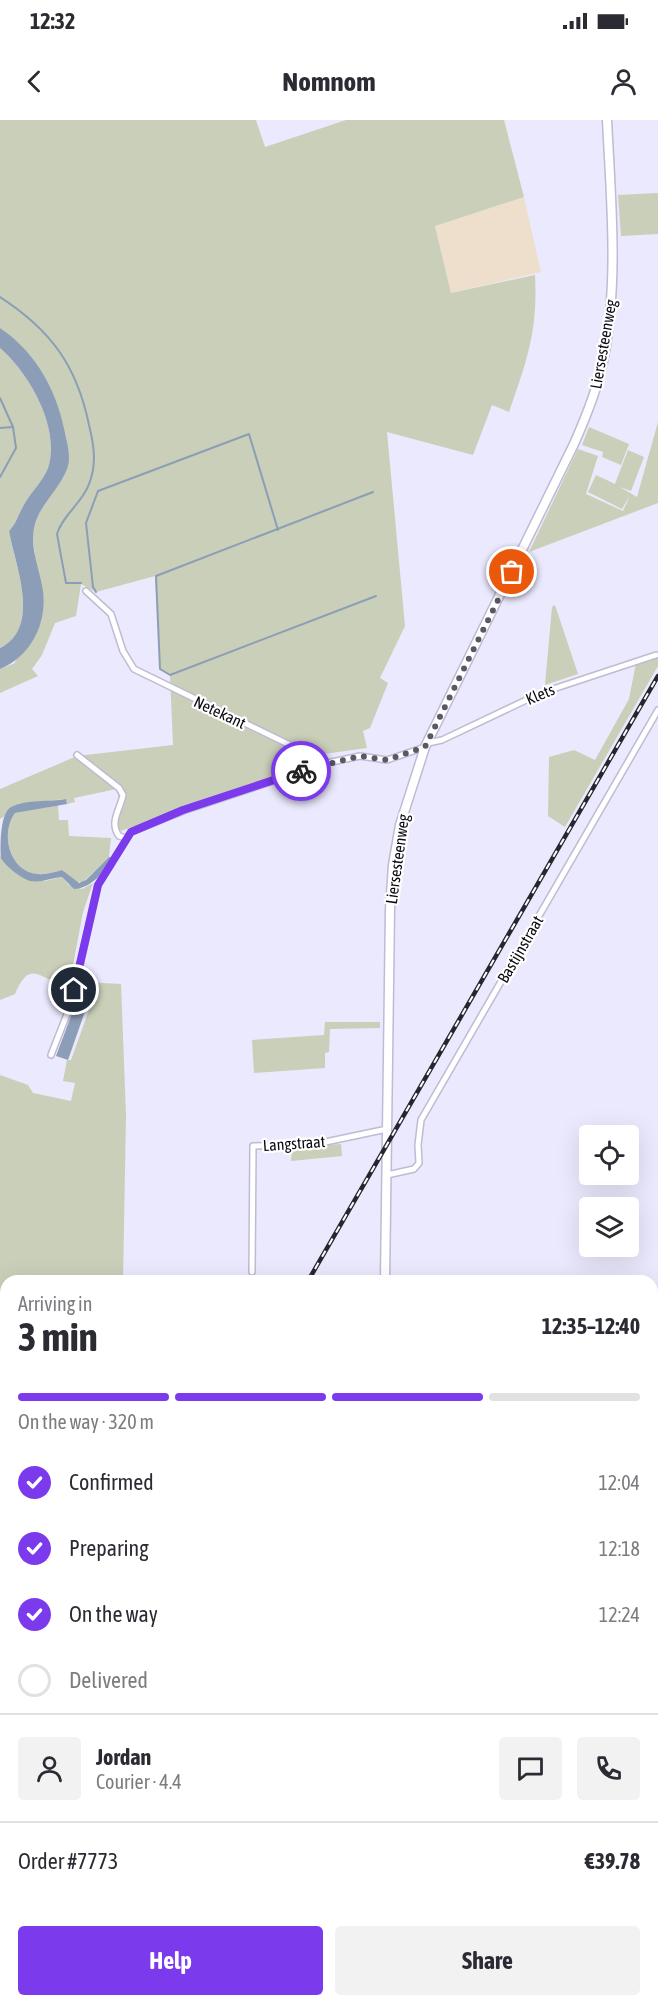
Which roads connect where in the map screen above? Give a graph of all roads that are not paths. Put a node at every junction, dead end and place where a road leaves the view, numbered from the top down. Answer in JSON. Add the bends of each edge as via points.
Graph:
{"nodes":[{"id":1,"x":607,"y":120,"type":"edge"},
{"id":2,"x":87,"y":591,"type":"dead end"},
{"id":3,"x":656,"y":655,"type":"dead end"},
{"id":4,"x":658,"y":710,"type":"edge"},
{"id":5,"x":426,"y":745,"type":"junction"},
{"id":6,"x":77,"y":754,"type":"dead end"},
{"id":7,"x":327,"y":763,"type":"junction"},
{"id":8,"x":126,"y":838,"type":"junction"},
{"id":9,"x":51,"y":1055,"type":"dead end"},
{"id":10,"x":387,"y":1129,"type":"junction"},
{"id":11,"x":387,"y":1175,"type":"junction"},
{"id":12,"x":252,"y":1272,"type":"dead end"},
{"id":13,"x":386,"y":1275,"type":"edge"}],
"edges":[{"from":1,"to":5,"type":"street","name":"Liersesteenweg","via":[[613,291],[592,401]]},
{"from":2,"to":7,"type":"street","name":"Netekant","via":[[111,614],[129,666]]},
{"from":3,"to":5,"type":"street","name":"Klets","via":[[541,693]]},
{"from":4,"to":11,"type":"street","name":"Bastijnstraat","via":[[421,1120],[419,1162],[414,1169]]},
{"from":5,"to":7,"type":"street","via":[[387,760],[360,756]]},
{"from":5,"to":10,"type":"street","name":"Liersesteenweg","via":[[404,808],[393,865]]},
{"from":6,"to":8,"type":"street","via":[[119,788],[123,795],[115,816],[115,831]]},
{"from":7,"to":8,"type":"street","via":[[183,810],[131,832]]},
{"from":8,"to":9,"type":"street","via":[[98,885],[71,1004]]},
{"from":10,"to":11,"type":"street","name":"Liersesteenweg"},
{"from":10,"to":12,"type":"street","name":"Langstraat","via":[[316,1144],[253,1146]]},
{"from":11,"to":13,"type":"street","name":"Liersesteenweg"}]}
